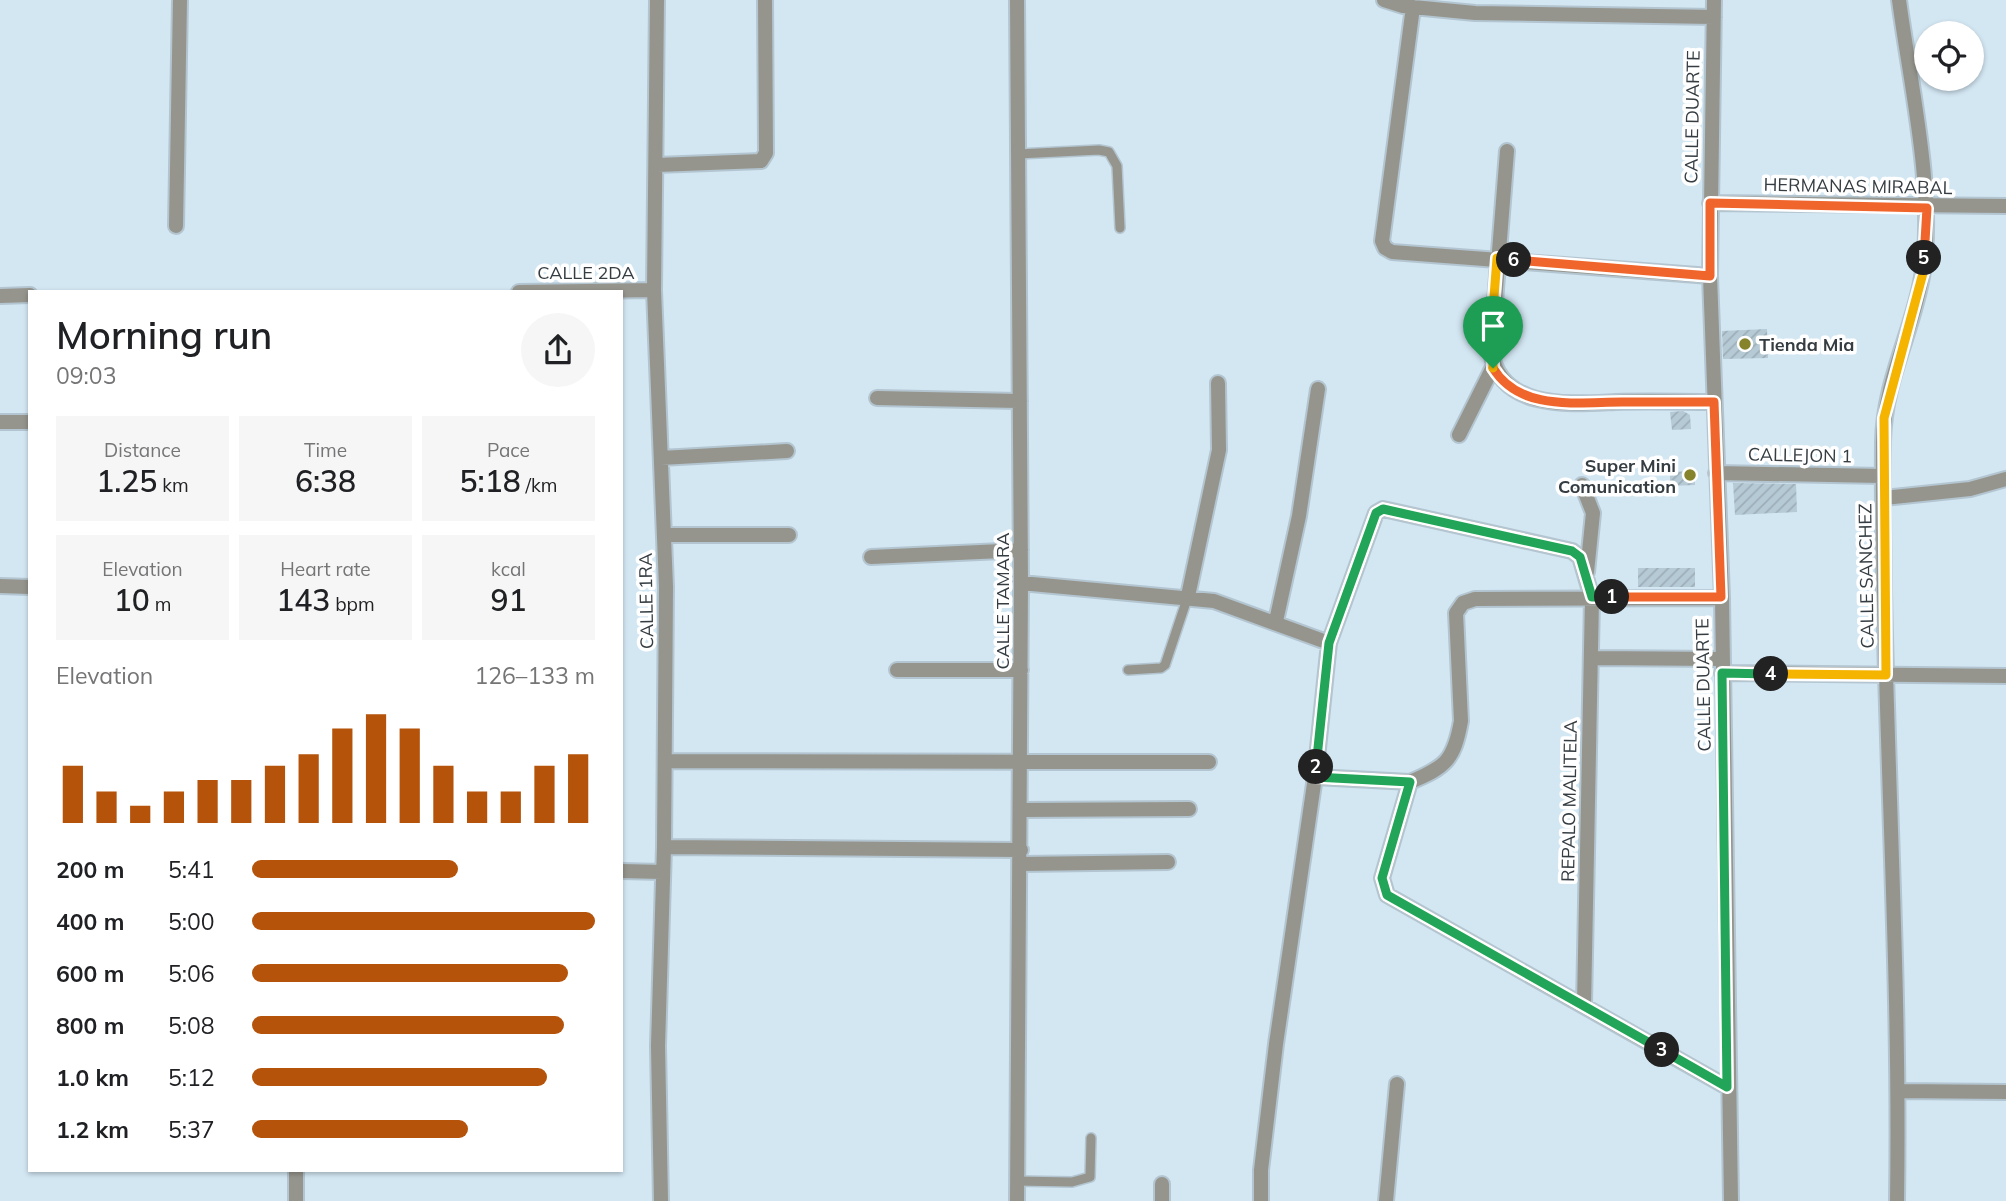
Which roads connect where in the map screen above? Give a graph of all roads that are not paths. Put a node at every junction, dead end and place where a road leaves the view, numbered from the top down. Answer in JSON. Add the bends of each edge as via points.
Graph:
{"nodes":[{"id":1,"x":180,"y":0,"type":"edge"},
{"id":2,"x":657,"y":0,"type":"edge"},
{"id":3,"x":765,"y":0,"type":"edge"},
{"id":4,"x":1017,"y":0,"type":"edge"},
{"id":5,"x":1384,"y":0,"type":"edge"},
{"id":6,"x":1714,"y":0,"type":"edge"},
{"id":7,"x":1899,"y":0,"type":"edge"},
{"id":8,"x":1413,"y":7,"type":"junction"},
{"id":9,"x":1714,"y":18,"type":"junction"},
{"id":10,"x":1507,"y":151,"type":"dead end"},
{"id":11,"x":1018,"y":154,"type":"junction"},
{"id":12,"x":657,"y":165,"type":"junction"},
{"id":13,"x":1710,"y":203,"type":"junction"},
{"id":14,"x":2006,"y":206,"type":"edge"},
{"id":15,"x":1927,"y":208,"type":"junction"},
{"id":16,"x":176,"y":226,"type":"dead end"},
{"id":17,"x":1120,"y":229,"type":"dead end"},
{"id":18,"x":1497,"y":258,"type":"junction"},
{"id":19,"x":1710,"y":276,"type":"junction"},
{"id":20,"x":623,"y":290,"type":"edge"},
{"id":21,"x":654,"y":290,"type":"junction"},
{"id":22,"x":28,"y":295,"type":"edge"},
{"id":23,"x":0,"y":296,"type":"edge"},
{"id":24,"x":1493,"y":368,"type":"junction"},
{"id":25,"x":1218,"y":383,"type":"dead end"},
{"id":26,"x":1318,"y":389,"type":"dead end"},
{"id":27,"x":877,"y":398,"type":"dead end"},
{"id":28,"x":1020,"y":401,"type":"junction"},
{"id":29,"x":1714,"y":402,"type":"junction"},
{"id":30,"x":0,"y":422,"type":"edge"},
{"id":31,"x":28,"y":422,"type":"edge"},
{"id":32,"x":1459,"y":435,"type":"dead end"},
{"id":33,"x":787,"y":451,"type":"dead end"},
{"id":34,"x":661,"y":458,"type":"junction"},
{"id":35,"x":1716,"y":473,"type":"junction"},
{"id":36,"x":1883,"y":475,"type":"junction"},
{"id":37,"x":2006,"y":479,"type":"edge"},
{"id":38,"x":1582,"y":485,"type":"dead end"},
{"id":39,"x":1884,"y":498,"type":"junction"},
{"id":40,"x":664,"y":535,"type":"junction"},
{"id":41,"x":789,"y":535,"type":"dead end"},
{"id":42,"x":1021,"y":550,"type":"junction"},
{"id":43,"x":871,"y":557,"type":"dead end"},
{"id":44,"x":1586,"y":577,"type":"junction"},
{"id":45,"x":1021,"y":583,"type":"junction"},
{"id":46,"x":0,"y":586,"type":"edge"},
{"id":47,"x":28,"y":587,"type":"edge"},
{"id":48,"x":1188,"y":596,"type":"junction"},
{"id":49,"x":1592,"y":597,"type":"junction"},
{"id":50,"x":1721,"y":597,"type":"junction"},
{"id":51,"x":1276,"y":621,"type":"junction"},
{"id":52,"x":1329,"y":643,"type":"junction"},
{"id":53,"x":1592,"y":658,"type":"junction"},
{"id":54,"x":1722,"y":666,"type":"junction"},
{"id":55,"x":897,"y":670,"type":"dead end"},
{"id":56,"x":1021,"y":670,"type":"junction"},
{"id":57,"x":1128,"y":670,"type":"dead end"},
{"id":58,"x":1886,"y":675,"type":"junction"},
{"id":59,"x":2006,"y":676,"type":"edge"},
{"id":60,"x":665,"y":761,"type":"junction"},
{"id":61,"x":1021,"y":761,"type":"junction"},
{"id":62,"x":1209,"y":762,"type":"dead end"},
{"id":63,"x":1315,"y":777,"type":"junction"},
{"id":64,"x":1410,"y":782,"type":"junction"},
{"id":65,"x":1189,"y":809,"type":"dead end"},
{"id":66,"x":1021,"y":810,"type":"junction"},
{"id":67,"x":664,"y":847,"type":"junction"},
{"id":68,"x":1021,"y":857,"type":"junction"},
{"id":69,"x":1168,"y":862,"type":"dead end"},
{"id":70,"x":623,"y":871,"type":"edge"},
{"id":71,"x":663,"y":872,"type":"junction"},
{"id":72,"x":1584,"y":1005,"type":"junction"},
{"id":73,"x":1397,"y":1084,"type":"dead end"},
{"id":74,"x":1727,"y":1087,"type":"junction"},
{"id":75,"x":1899,"y":1091,"type":"junction"},
{"id":76,"x":2006,"y":1092,"type":"edge"},
{"id":77,"x":1091,"y":1138,"type":"dead end"},
{"id":78,"x":296,"y":1172,"type":"edge"},
{"id":79,"x":1017,"y":1181,"type":"junction"},
{"id":80,"x":1162,"y":1184,"type":"dead end"},
{"id":81,"x":296,"y":1201,"type":"edge"},
{"id":82,"x":661,"y":1201,"type":"edge"},
{"id":83,"x":1017,"y":1201,"type":"edge"},
{"id":84,"x":1162,"y":1201,"type":"edge"},
{"id":85,"x":1261,"y":1201,"type":"edge"},
{"id":86,"x":1386,"y":1201,"type":"edge"},
{"id":87,"x":1731,"y":1201,"type":"edge"},
{"id":88,"x":1897,"y":1201,"type":"edge"}],
"edges":[{"from":1,"to":16,"type":"street"},
{"from":2,"to":12,"type":"street","name":"CALLE 1RA"},
{"from":3,"to":12,"type":"street","via":[[766,153],[761,161]]},
{"from":4,"to":11,"type":"street","name":"CALLE TAMARA"},
{"from":5,"to":8,"type":"street"},
{"from":6,"to":9,"type":"street","name":"CALLE DUARTE"},
{"from":7,"to":15,"type":"street","name":"CALLE SANCHEZ"},
{"from":8,"to":9,"type":"street","via":[[1475,13]]},
{"from":8,"to":18,"type":"street","via":[[1382,241],[1392,252]]},
{"from":9,"to":13,"type":"street","name":"CALLE DUARTE"},
{"from":10,"to":18,"type":"street"},
{"from":11,"to":17,"type":"lane","via":[[1110,152],[1117,166]]},
{"from":11,"to":28,"type":"street","name":"CALLE TAMARA"},
{"from":12,"to":21,"type":"street","name":"CALLE 1RA"},
{"from":13,"to":15,"type":"street","name":"HERMANAS MIRABAL"},
{"from":13,"to":19,"type":"street","name":"CALLE DUARTE"},
{"from":14,"to":15,"type":"street","name":"HERMANAS MIRABAL"},
{"from":15,"to":36,"type":"street","name":"CALLE SANCHEZ","via":[[1923,273],[1884,418]]},
{"from":18,"to":19,"type":"street"},
{"from":18,"to":24,"type":"street"},
{"from":19,"to":29,"type":"street","name":"CALLE DUARTE"},
{"from":20,"to":21,"type":"street","name":"CALLE 2DA"},
{"from":21,"to":34,"type":"street","name":"CALLE 1RA"},
{"from":22,"to":23,"type":"street"},
{"from":24,"to":29,"type":"street","via":[[1515,390],[1569,405]]},
{"from":24,"to":32,"type":"street"},
{"from":25,"to":48,"type":"street","via":[[1219,450]]},
{"from":26,"to":51,"type":"street","via":[[1299,516]]},
{"from":27,"to":28,"type":"street"},
{"from":28,"to":42,"type":"street","name":"CALLE TAMARA"},
{"from":29,"to":35,"type":"street","name":"CALLE DUARTE"},
{"from":30,"to":31,"type":"street"},
{"from":33,"to":34,"type":"street"},
{"from":34,"to":40,"type":"street","name":"CALLE 1RA"},
{"from":35,"to":36,"type":"street","name":"CALLEJON 1"},
{"from":35,"to":50,"type":"street","name":"CALLE DUARTE"},
{"from":36,"to":39,"type":"street","name":"CALLE SANCHEZ"},
{"from":37,"to":39,"type":"street","via":[[1970,489]]},
{"from":38,"to":44,"type":"street","via":[[1593,513]]},
{"from":39,"to":58,"type":"street","name":"CALLE SANCHEZ"},
{"from":40,"to":41,"type":"street"},
{"from":40,"to":60,"type":"street","name":"CALLE 1RA"},
{"from":42,"to":43,"type":"street"},
{"from":42,"to":45,"type":"street","name":"CALLE TAMARA"},
{"from":44,"to":49,"type":"street","name":"REPALO MALITELA"},
{"from":44,"to":52,"type":"street","via":[[1580,557],[1572,551],[1383,509],[1376,513]]},
{"from":45,"to":48,"type":"street"},
{"from":45,"to":56,"type":"street","name":"CALLE TAMARA"},
{"from":46,"to":47,"type":"street"},
{"from":48,"to":51,"type":"street"},
{"from":48,"to":57,"type":"lane","via":[[1165,665]]},
{"from":49,"to":50,"type":"street"},
{"from":49,"to":53,"type":"street","name":"REPALO MALITELA"},
{"from":49,"to":64,"type":"street","via":[[1463,603],[1456,613],[1461,721],[1453,752],[1444,766]]},
{"from":50,"to":54,"type":"street","name":"CALLE DUARTE"},
{"from":51,"to":52,"type":"street"},
{"from":52,"to":63,"type":"street"},
{"from":53,"to":54,"type":"street"},
{"from":53,"to":72,"type":"street","name":"REPALO MALITELA"},
{"from":54,"to":58,"type":"street"},
{"from":54,"to":74,"type":"street","name":"CALLE DUARTE"},
{"from":55,"to":56,"type":"street"},
{"from":56,"to":61,"type":"street","name":"CALLE TAMARA"},
{"from":58,"to":59,"type":"street"},
{"from":58,"to":75,"type":"street","name":"CALLE SANCHEZ"},
{"from":60,"to":61,"type":"street"},
{"from":60,"to":67,"type":"street","name":"CALLE 1RA"},
{"from":61,"to":62,"type":"street"},
{"from":61,"to":66,"type":"street","name":"CALLE TAMARA"},
{"from":63,"to":64,"type":"street"},
{"from":63,"to":85,"type":"street","via":[[1276,1044]]},
{"from":64,"to":72,"type":"street","via":[[1382,878],[1387,895]]},
{"from":65,"to":66,"type":"street"},
{"from":66,"to":68,"type":"street","name":"CALLE TAMARA"},
{"from":67,"to":68,"type":"street"},
{"from":67,"to":71,"type":"street","name":"CALLE 1RA"},
{"from":68,"to":69,"type":"street"},
{"from":68,"to":79,"type":"street","name":"CALLE TAMARA"},
{"from":70,"to":71,"type":"street"},
{"from":71,"to":82,"type":"street","name":"CALLE 1RA","via":[[658,1046]]},
{"from":72,"to":74,"type":"street"},
{"from":73,"to":86,"type":"street"},
{"from":74,"to":87,"type":"street","name":"CALLE DUARTE"},
{"from":75,"to":76,"type":"street"},
{"from":75,"to":88,"type":"street","name":"CALLE SANCHEZ"},
{"from":77,"to":79,"type":"lane","via":[[1090,1177],[1083,1181]]},
{"from":78,"to":81,"type":"street"},
{"from":79,"to":83,"type":"street","name":"CALLE TAMARA"},
{"from":80,"to":84,"type":"street"}]}
